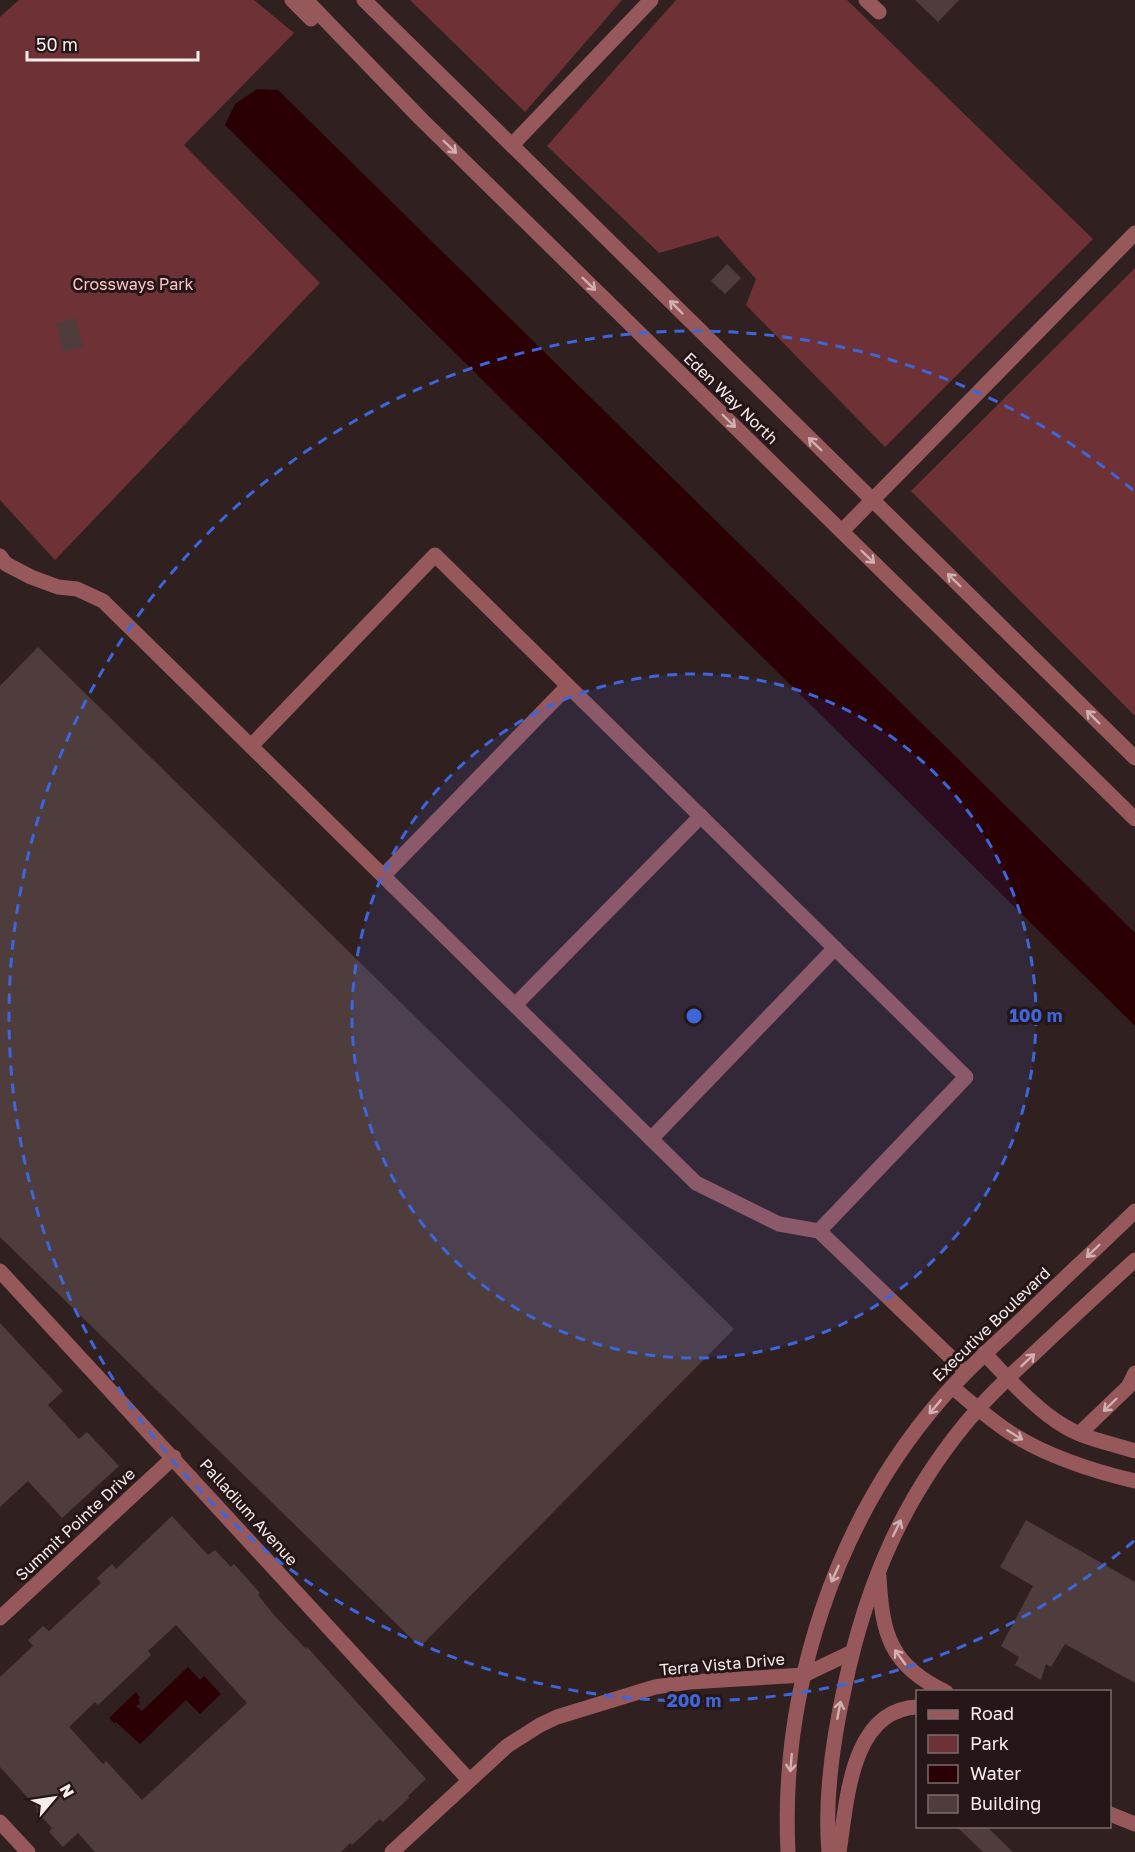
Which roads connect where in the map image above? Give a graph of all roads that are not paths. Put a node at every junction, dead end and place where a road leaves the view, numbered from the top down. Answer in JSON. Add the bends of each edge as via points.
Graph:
{"nodes":[{"id":1,"x":292,"y":0,"type":"edge"},
{"id":2,"x":306,"y":0,"type":"edge"},
{"id":3,"x":364,"y":0,"type":"edge"},
{"id":4,"x":651,"y":0,"type":"edge"},
{"id":5,"x":866,"y":0,"type":"edge"},
{"id":6,"x":879,"y":12,"type":"dead end"},
{"id":7,"x":421,"y":119,"type":"junction"},
{"id":8,"x":512,"y":145,"type":"junction"},
{"id":9,"x":1135,"y":233,"type":"edge"},
{"id":10,"x":872,"y":499,"type":"junction"},
{"id":11,"x":842,"y":531,"type":"junction"},
{"id":12,"x":0,"y":556,"type":"edge"},
{"id":13,"x":568,"y":686,"type":"junction"},
{"id":14,"x":251,"y":746,"type":"junction"},
{"id":15,"x":1135,"y":758,"type":"edge"},
{"id":16,"x":701,"y":816,"type":"junction"},
{"id":17,"x":1135,"y":819,"type":"edge"},
{"id":18,"x":383,"y":876,"type":"junction"},
{"id":19,"x":835,"y":948,"type":"junction"},
{"id":20,"x":515,"y":1005,"type":"junction"},
{"id":21,"x":651,"y":1139,"type":"junction"},
{"id":22,"x":1135,"y":1211,"type":"edge"},
{"id":23,"x":819,"y":1232,"type":"junction"},
{"id":24,"x":1135,"y":1260,"type":"edge"},
{"id":25,"x":0,"y":1271,"type":"edge"},
{"id":26,"x":984,"y":1353,"type":"junction"},
{"id":27,"x":966,"y":1372,"type":"junction"},
{"id":28,"x":1135,"y":1373,"type":"edge"},
{"id":29,"x":1008,"y":1378,"type":"junction"},
{"id":30,"x":952,"y":1387,"type":"junction"},
{"id":31,"x":979,"y":1408,"type":"junction"},
{"id":32,"x":1080,"y":1433,"type":"junction"},
{"id":33,"x":1135,"y":1451,"type":"edge"},
{"id":34,"x":174,"y":1457,"type":"junction"},
{"id":35,"x":1135,"y":1481,"type":"edge"},
{"id":36,"x":878,"y":1571,"type":"junction"},
{"id":37,"x":0,"y":1618,"type":"edge"},
{"id":38,"x":852,"y":1652,"type":"junction"},
{"id":39,"x":804,"y":1675,"type":"junction"},
{"id":40,"x":942,"y":1690,"type":"edge"},
{"id":41,"x":916,"y":1707,"type":"edge"},
{"id":42,"x":469,"y":1780,"type":"junction"},
{"id":43,"x":1111,"y":1814,"type":"edge"},
{"id":44,"x":0,"y":1822,"type":"edge"},
{"id":45,"x":1135,"y":1824,"type":"edge"},
{"id":46,"x":28,"y":1852,"type":"edge"},
{"id":47,"x":392,"y":1852,"type":"edge"},
{"id":48,"x":788,"y":1852,"type":"edge"},
{"id":49,"x":829,"y":1852,"type":"edge"},
{"id":50,"x":839,"y":1852,"type":"edge"}],
"edges":[{"from":1,"to":7,"type":"street"},
{"from":2,"to":7,"type":"street","name":"Eden Way North"},
{"from":3,"to":8,"type":"street","name":"Eden Way North"},
{"from":4,"to":8,"type":"street"},
{"from":5,"to":6,"type":"street"},
{"from":7,"to":11,"type":"street","name":"Eden Way North","one_way":true},
{"from":10,"to":8,"type":"street","name":"Eden Way North","one_way":true},
{"from":9,"to":10,"type":"street"},
{"from":10,"to":11,"type":"street"},
{"from":15,"to":10,"type":"street","name":"Eden Way North","one_way":true},
{"from":11,"to":17,"type":"street","name":"Eden Way North","one_way":true},
{"from":12,"to":14,"type":"street","via":[[6,564],[31,577],[77,589],[103,601]]},
{"from":13,"to":14,"type":"street","via":[[435,555]]},
{"from":13,"to":16,"type":"street"},
{"from":13,"to":18,"type":"street"},
{"from":14,"to":18,"type":"street"},
{"from":16,"to":19,"type":"street"},
{"from":16,"to":20,"type":"street"},
{"from":18,"to":20,"type":"street"},
{"from":19,"to":21,"type":"street"},
{"from":19,"to":23,"type":"street","via":[[966,1077]]},
{"from":20,"to":21,"type":"street"},
{"from":21,"to":23,"type":"street","via":[[696,1183],[779,1224]]},
{"from":22,"to":26,"type":"street","name":"Executive Boulevard","one_way":true},
{"from":23,"to":27,"type":"street"},
{"from":29,"to":24,"type":"street","one_way":true},
{"from":25,"to":34,"type":"street","name":"Palladium Avenue"},
{"from":26,"to":27,"type":"street","name":"Executive Boulevard"},
{"from":26,"to":29,"type":"street"},
{"from":27,"to":30,"type":"street","name":"Executive Boulevard"},
{"from":28,"to":32,"type":"street","one_way":true,"via":[[1128,1387]]},
{"from":29,"to":31,"type":"street"},
{"from":29,"to":32,"type":"street","via":[[1064,1426]]},
{"from":30,"to":31,"type":"street"},
{"from":30,"to":39,"type":"street","name":"Executive Boulevard","one_way":true,"via":[[900,1451],[861,1520],[833,1578]]},
{"from":31,"to":35,"type":"street","one_way":true,"via":[[1013,1434],[1054,1456]]},
{"from":36,"to":31,"type":"street","one_way":true,"via":[[906,1509],[940,1455]]},
{"from":32,"to":33,"type":"street"},
{"from":34,"to":37,"type":"street","name":"Summit Pointe Drive"},
{"from":34,"to":42,"type":"street","name":"Palladium Avenue"},
{"from":36,"to":38,"type":"street"},
{"from":40,"to":36,"type":"street","one_way":true,"via":[[914,1674],[896,1652],[885,1625]]},
{"from":38,"to":39,"type":"street","name":"Terra Vista Drive"},
{"from":49,"to":38,"type":"street","one_way":true,"via":[[828,1797],[838,1717]]},
{"from":39,"to":42,"type":"street","name":"Terra Vista Drive","via":[[690,1682],[583,1708],[524,1734]]},
{"from":39,"to":48,"type":"street","name":"Executive Boulevard","one_way":true,"via":[[790,1770]]},
{"from":41,"to":50,"type":"street","via":[[899,1710],[881,1722],[859,1751],[852,1770]]},
{"from":42,"to":47,"type":"street","name":"Terra Vista Drive"},
{"from":43,"to":45,"type":"street"},
{"from":44,"to":46,"type":"street"}]}
